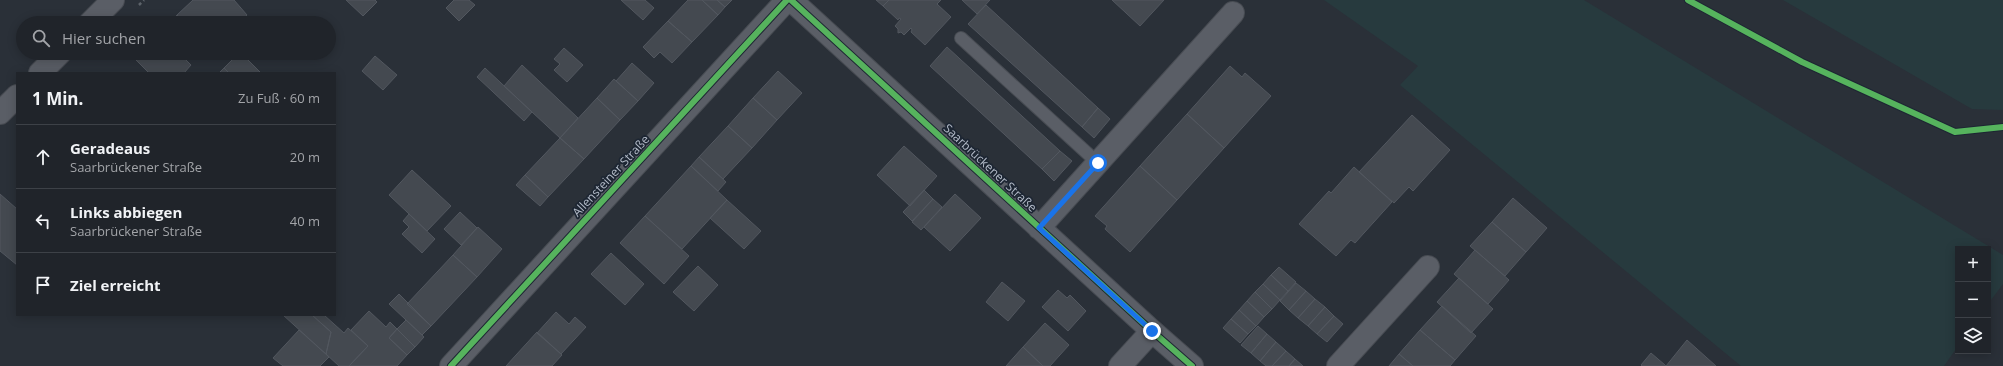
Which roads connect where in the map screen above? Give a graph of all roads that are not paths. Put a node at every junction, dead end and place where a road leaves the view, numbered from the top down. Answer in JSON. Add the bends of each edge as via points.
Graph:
{"nodes":[{"id":1,"x":113,"y":0,"type":"edge"},
{"id":2,"x":787,"y":0,"type":"edge"},
{"id":3,"x":791,"y":0,"type":"edge"},
{"id":4,"x":1233,"y":13,"type":"dead end"},
{"id":5,"x":97,"y":16,"type":"edge"},
{"id":6,"x":961,"y":38,"type":"dead end"},
{"id":7,"x":53,"y":60,"type":"edge"},
{"id":8,"x":41,"y":72,"type":"edge"},
{"id":9,"x":16,"y":97,"type":"edge"},
{"id":10,"x":0,"y":113,"type":"edge"},
{"id":11,"x":1098,"y":163,"type":"junction"},
{"id":12,"x":1039,"y":228,"type":"junction"},
{"id":13,"x":1428,"y":266,"type":"dead end"},
{"id":14,"x":1152,"y":331,"type":"junction"},
{"id":15,"x":451,"y":366,"type":"edge"},
{"id":16,"x":1120,"y":366,"type":"edge"},
{"id":17,"x":1192,"y":366,"type":"edge"},
{"id":18,"x":1338,"y":366,"type":"edge"}],
"edges":[{"from":1,"to":5,"type":"street"},
{"from":2,"to":15,"type":"street","name":"Allensteiner Straße"},
{"from":3,"to":12,"type":"street","name":"Saarbrückener Straße"},
{"from":4,"to":11,"type":"street","name":"Saarbrückener Straße"},
{"from":6,"to":11,"type":"lane"},
{"from":7,"to":8,"type":"street"},
{"from":9,"to":10,"type":"street"},
{"from":11,"to":12,"type":"street","name":"Saarbrückener Straße"},
{"from":12,"to":14,"type":"street","name":"Saarbrückener Straße"},
{"from":13,"to":18,"type":"street"},
{"from":14,"to":16,"type":"street"},
{"from":14,"to":17,"type":"street","name":"Saarbrückener Straße"}]}
